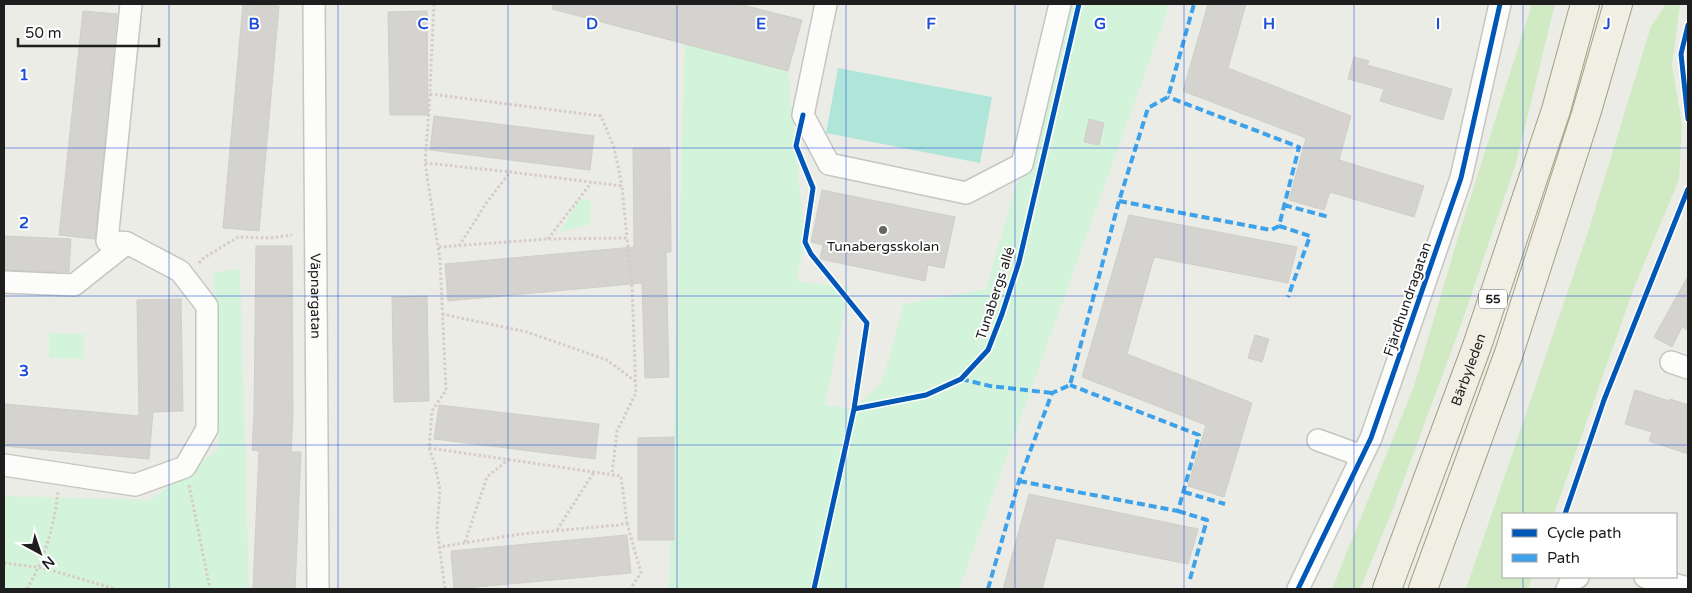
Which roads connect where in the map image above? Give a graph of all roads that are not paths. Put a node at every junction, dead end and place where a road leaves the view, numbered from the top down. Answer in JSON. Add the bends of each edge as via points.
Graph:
{"nodes":[{"id":1,"x":131,"y":4,"type":"edge"},
{"id":2,"x":314,"y":4,"type":"edge"},
{"id":3,"x":826,"y":4,"type":"edge"},
{"id":4,"x":1060,"y":4,"type":"edge"},
{"id":5,"x":1500,"y":4,"type":"edge"},
{"id":6,"x":1585,"y":4,"type":"edge"},
{"id":7,"x":1618,"y":4,"type":"edge"},
{"id":8,"x":126,"y":244,"type":"junction"},
{"id":9,"x":4,"y":282,"type":"edge"},
{"id":10,"x":1318,"y":440,"type":"dead end"},
{"id":11,"x":1362,"y":456,"type":"junction"},
{"id":12,"x":4,"y":465,"type":"edge"},
{"id":13,"x":1576,"y":578,"type":"edge"},
{"id":14,"x":1649,"y":578,"type":"edge"},
{"id":15,"x":1688,"y":588,"type":"edge"},
{"id":16,"x":318,"y":589,"type":"edge"},
{"id":17,"x":1298,"y":589,"type":"edge"},
{"id":18,"x":1386,"y":589,"type":"edge"},
{"id":19,"x":1423,"y":589,"type":"edge"},
{"id":20,"x":1567,"y":589,"type":"edge"}],
"edges":[{"from":1,"to":8,"type":"street","via":[[107,241]]},
{"from":2,"to":16,"type":"street","name":"Väpnargatan"},
{"from":3,"to":4,"type":"street","via":[[803,114],[829,164],[966,192],[1022,164]]},
{"from":5,"to":11,"type":"street","name":"Fjärdhundragatan","via":[[1461,178]]},
{"from":6,"to":18,"type":"main road","name":"Bärbyleden","number":"55","via":[[1556,110],[1477,346]]},
{"from":7,"to":19,"type":"main road","number":"55","via":[[1509,353]]},
{"from":8,"to":9,"type":"street","via":[[74,285]]},
{"from":8,"to":12,"type":"street","via":[[180,270],[207,306],[206,429],[185,467],[135,486]]},
{"from":10,"to":11,"type":"street"},
{"from":11,"to":17,"type":"street","name":"Fjärdhundragatan"},
{"from":13,"to":20,"type":"street"},
{"from":14,"to":15,"type":"street"}]}
